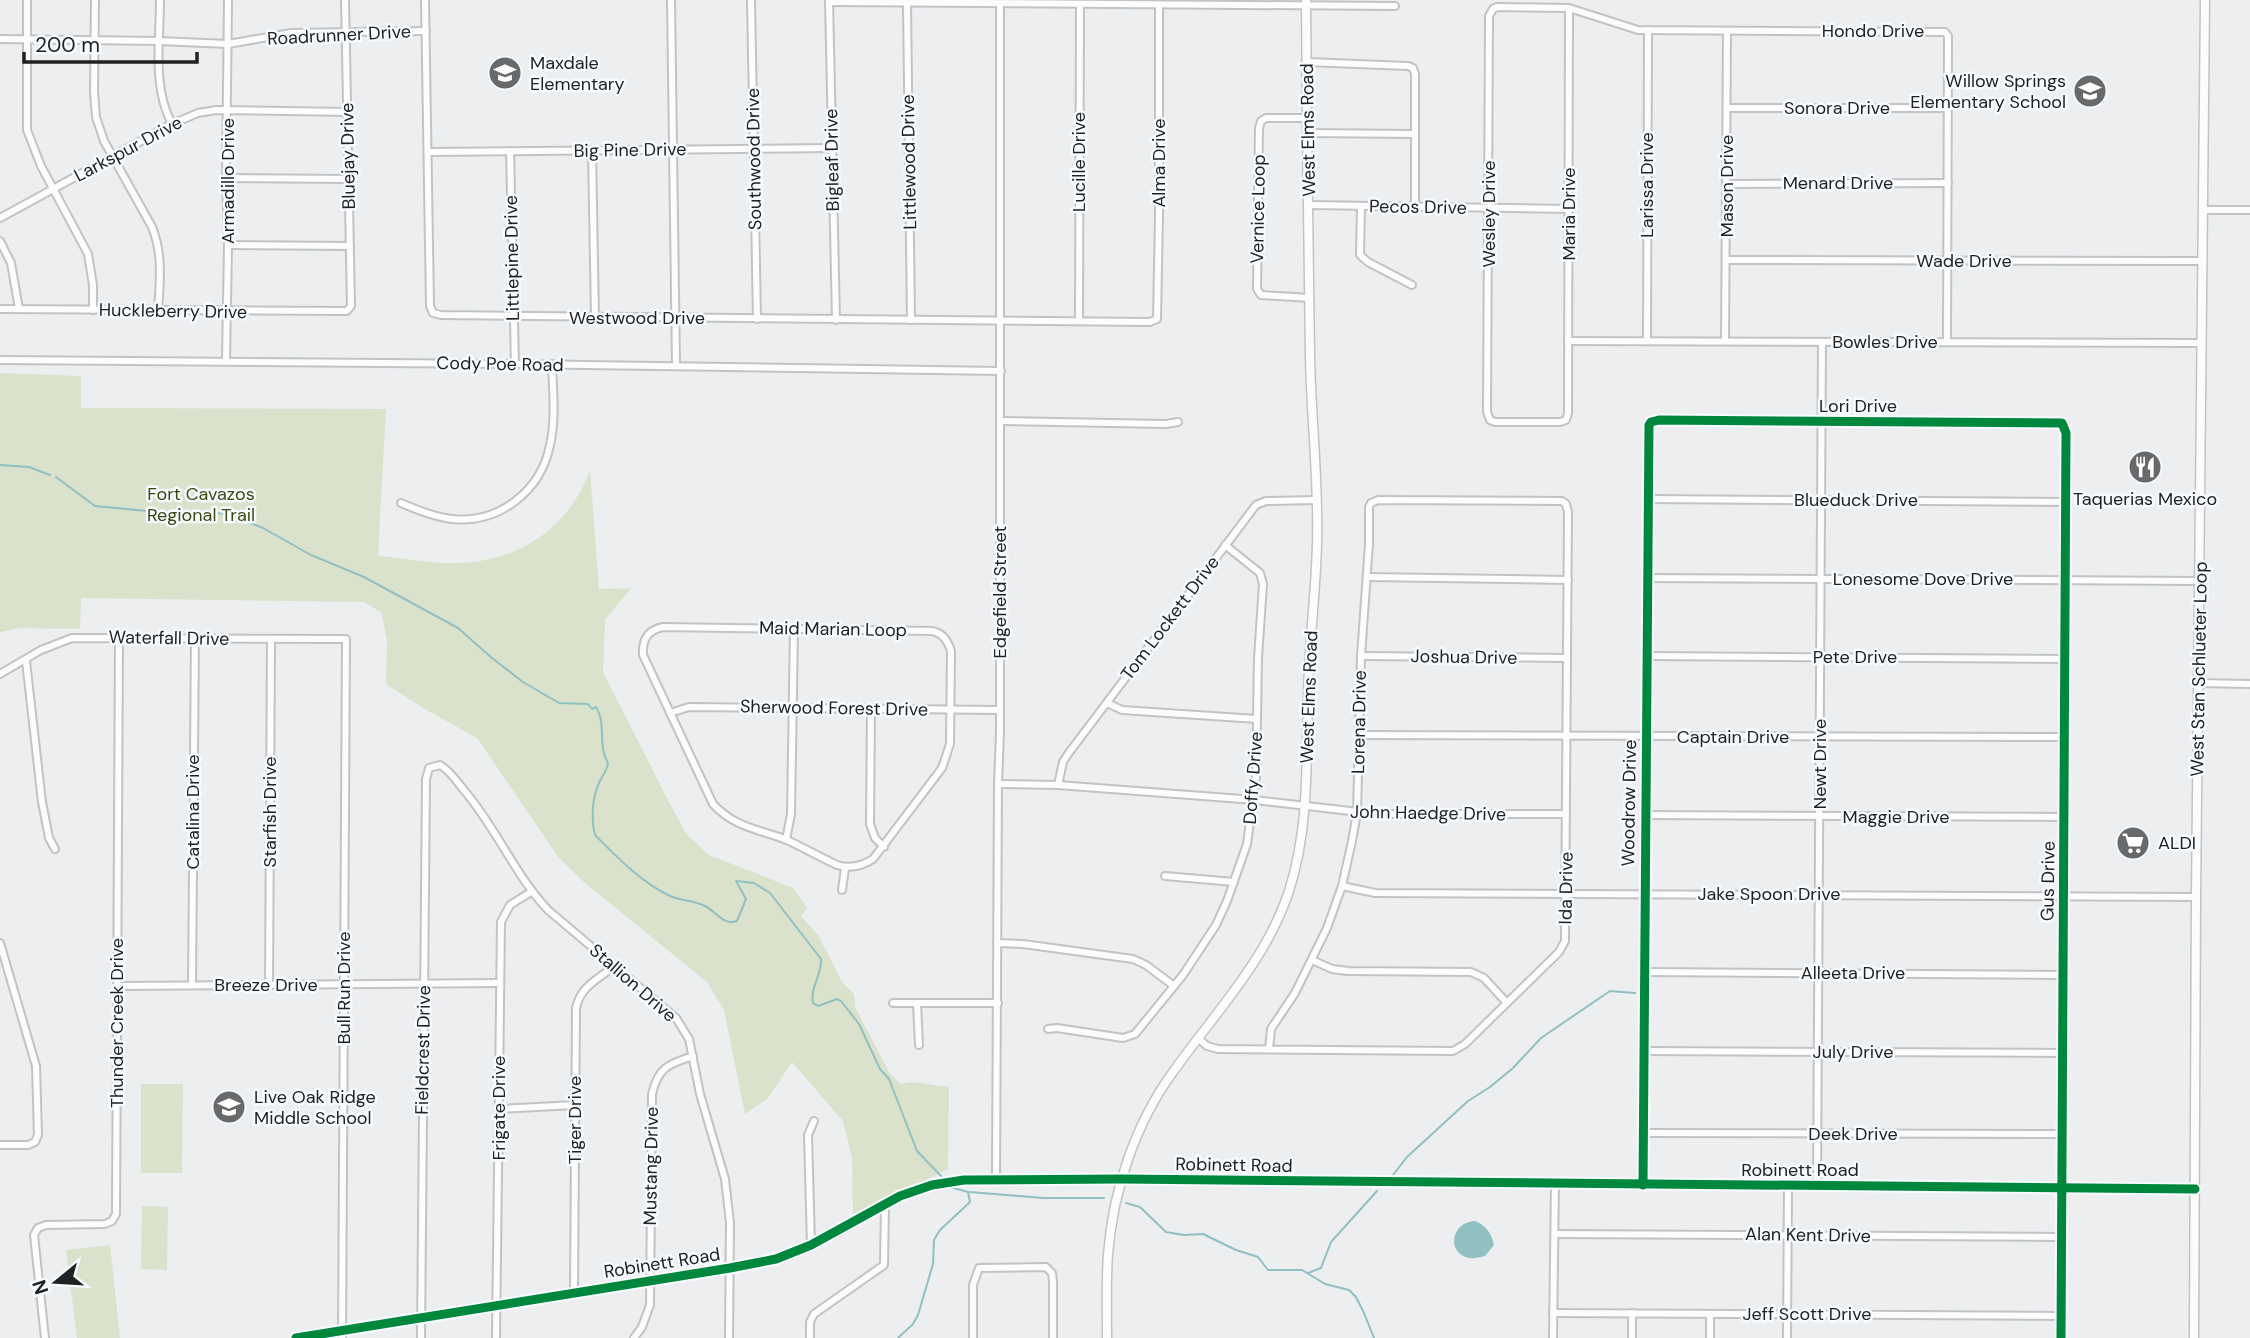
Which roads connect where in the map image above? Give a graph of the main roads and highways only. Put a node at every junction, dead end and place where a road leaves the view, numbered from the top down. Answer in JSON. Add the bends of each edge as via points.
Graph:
{"nodes":[{"id":1,"x":2205,"y":0,"type":"edge"},
{"id":2,"x":1306,"y":3,"type":"edge"},
{"id":3,"x":1107,"y":1338,"type":"edge"},
{"id":4,"x":2194,"y":1338,"type":"edge"}],
"edges":[{"from":1,"to":4,"type":"main road","name":"West Stan Schlueter Loop"},
{"from":2,"to":3,"type":"main road","name":"West Elms Road","via":[[1310,359],[1317,500],[1306,805],[1289,891],[1274,923],[1246,975],[1153,1104],[1121,1179],[1109,1250]]}]}
